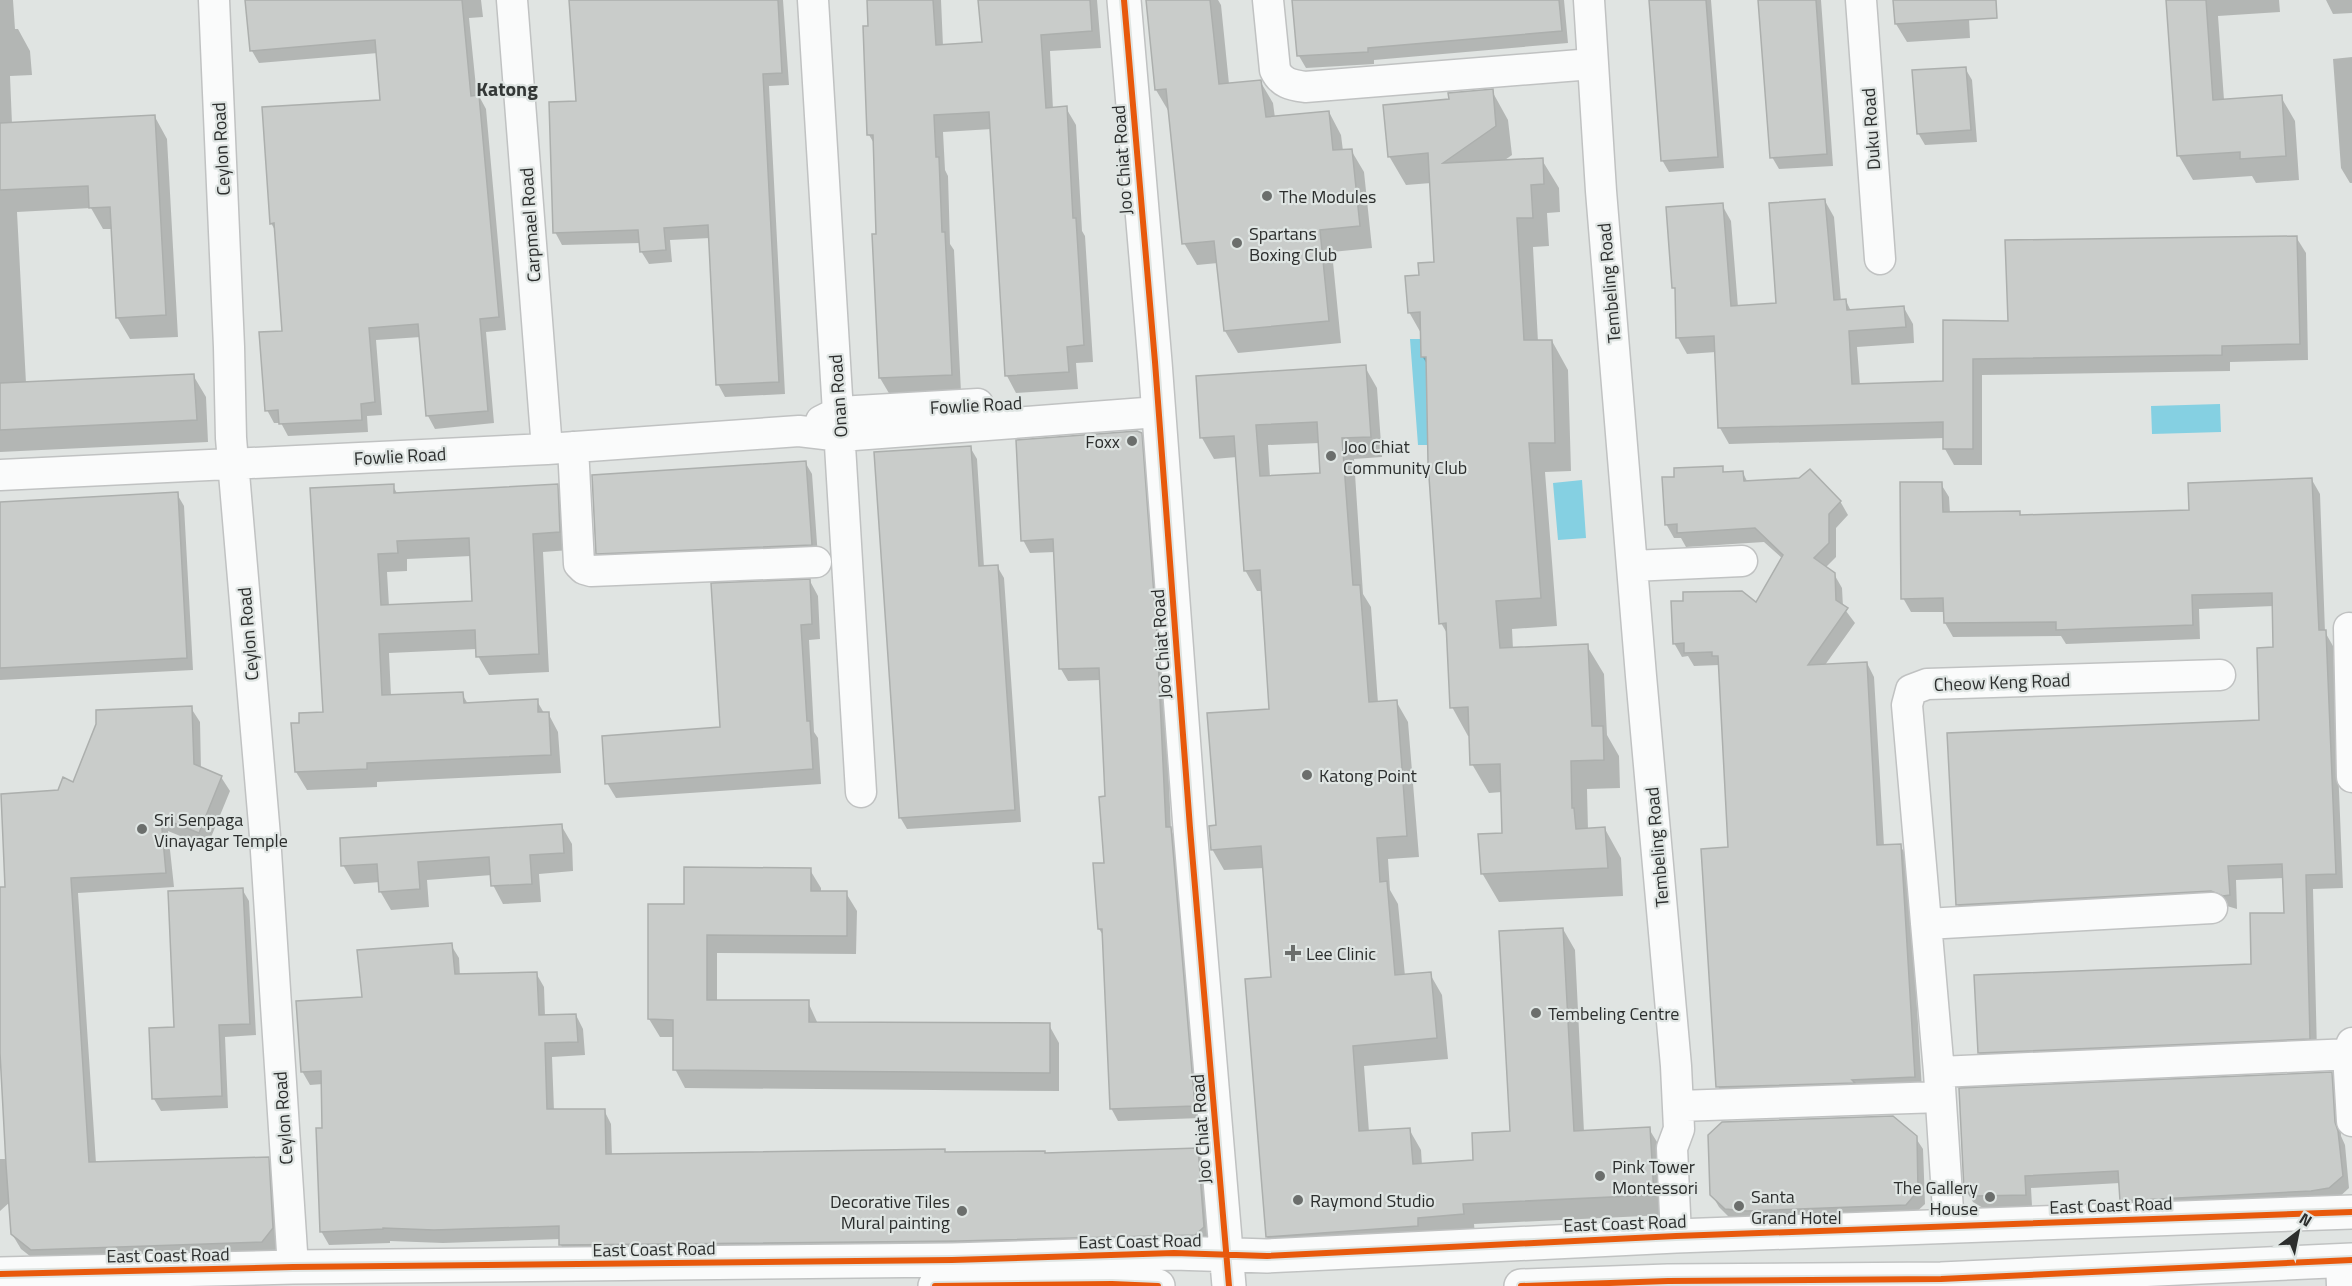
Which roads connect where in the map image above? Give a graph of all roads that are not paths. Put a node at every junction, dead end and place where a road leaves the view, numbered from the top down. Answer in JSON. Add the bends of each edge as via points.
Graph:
{"nodes":[{"id":1,"x":214,"y":0,"type":"edge"},
{"id":2,"x":512,"y":0,"type":"edge"},
{"id":3,"x":813,"y":0,"type":"edge"},
{"id":4,"x":1124,"y":0,"type":"edge"},
{"id":5,"x":1268,"y":0,"type":"edge"},
{"id":6,"x":1589,"y":0,"type":"edge"},
{"id":7,"x":1861,"y":0,"type":"edge"},
{"id":8,"x":1592,"y":64,"type":"junction"},
{"id":9,"x":1880,"y":259,"type":"dead end"},
{"id":10,"x":1158,"y":404,"type":"junction"},
{"id":11,"x":840,"y":424,"type":"junction"},
{"id":12,"x":560,"y":448,"type":"junction"},
{"id":13,"x":233,"y":463,"type":"junction"},
{"id":14,"x":0,"y":475,"type":"edge"},
{"id":15,"x":1742,"y":561,"type":"dead end"},
{"id":16,"x":816,"y":562,"type":"dead end"},
{"id":17,"x":1632,"y":566,"type":"junction"},
{"id":18,"x":2349,"y":628,"type":"dead end"},
{"id":19,"x":2220,"y":675,"type":"dead end"},
{"id":20,"x":2352,"y":777,"type":"edge"},
{"id":21,"x":861,"y":792,"type":"dead end"},
{"id":22,"x":2212,"y":908,"type":"dead end"},
{"id":23,"x":1926,"y":924,"type":"junction"},
{"id":24,"x":2351,"y":1050,"type":"edge"},
{"id":25,"x":1940,"y":1084,"type":"junction"},
{"id":26,"x":1679,"y":1117,"type":"junction"},
{"id":27,"x":2352,"y":1121,"type":"edge"},
{"id":28,"x":2352,"y":1212,"type":"edge"},
{"id":29,"x":1949,"y":1226,"type":"junction"},
{"id":30,"x":1685,"y":1235,"type":"junction"},
{"id":31,"x":294,"y":1267,"type":"junction"},
{"id":32,"x":2345,"y":1268,"type":"edge"},
{"id":33,"x":1228,"y":1271,"type":"edge"},
{"id":34,"x":0,"y":1274,"type":"edge"},
{"id":35,"x":1942,"y":1282,"type":"edge"},
{"id":36,"x":1669,"y":1284,"type":"edge"},
{"id":37,"x":935,"y":1286,"type":"edge"},
{"id":38,"x":1158,"y":1286,"type":"edge"},
{"id":39,"x":1521,"y":1286,"type":"edge"}],
"edges":[{"from":1,"to":13,"type":"street","name":"Ceylon Road"},
{"from":2,"to":12,"type":"street","name":"Carpmael Road"},
{"from":3,"to":11,"type":"street","name":"Onan Road"},
{"from":4,"to":10,"type":"main road","name":"Joo Chiat Road"},
{"from":5,"to":8,"type":"street","via":[[1275,70],[1279,79],[1291,85]]},
{"from":6,"to":8,"type":"street","name":"Tembeling Road"},
{"from":7,"to":9,"type":"street","name":"Duku Road"},
{"from":8,"to":17,"type":"street","name":"Tembeling Road"},
{"from":10,"to":11,"type":"street","name":"Fowlie Road"},
{"from":10,"to":33,"type":"main road","name":"Joo Chiat Road"},
{"from":11,"to":12,"type":"street","name":"Fowlie Road","via":[[799,431]]},
{"from":11,"to":21,"type":"street","name":"Onan Road"},
{"from":12,"to":13,"type":"street","name":"Fowlie Road"},
{"from":12,"to":16,"type":"street","name":"Carpmael Road","via":[[579,564],[584,569]]},
{"from":13,"to":14,"type":"street","name":"Fowlie Road"},
{"from":13,"to":31,"type":"street","name":"Ceylon Road","via":[[265,836]]},
{"from":15,"to":17,"type":"street"},
{"from":17,"to":26,"type":"street","name":"Tembeling Road"},
{"from":18,"to":20,"type":"street"},
{"from":19,"to":23,"type":"street","name":"Cheow Keng Road","via":[[1927,684],[1911,690],[1907,705]]},
{"from":22,"to":23,"type":"street"},
{"from":23,"to":25,"type":"street","name":"Cheow Keng Road"},
{"from":24,"to":25,"type":"street"},
{"from":24,"to":27,"type":"street"},
{"from":25,"to":26,"type":"street"},
{"from":25,"to":29,"type":"street","name":"Cheow Keng Road"},
{"from":26,"to":30,"type":"street","name":"Tembeling Road","via":[[1672,1148]]},
{"from":28,"to":29,"type":"main road","name":"East Coast Road"},
{"from":29,"to":30,"type":"main road","name":"East Coast Road"},
{"from":30,"to":33,"type":"main road","name":"East Coast Road","via":[[1267,1256]]},
{"from":31,"to":33,"type":"main road","name":"East Coast Road","via":[[952,1260],[1174,1253]]},
{"from":31,"to":34,"type":"main road","name":"East Coast Road"},
{"from":32,"to":35,"type":"main road"},
{"from":35,"to":36,"type":"main road"},
{"from":36,"to":39,"type":"main road"},
{"from":37,"to":38,"type":"main road"}]}
